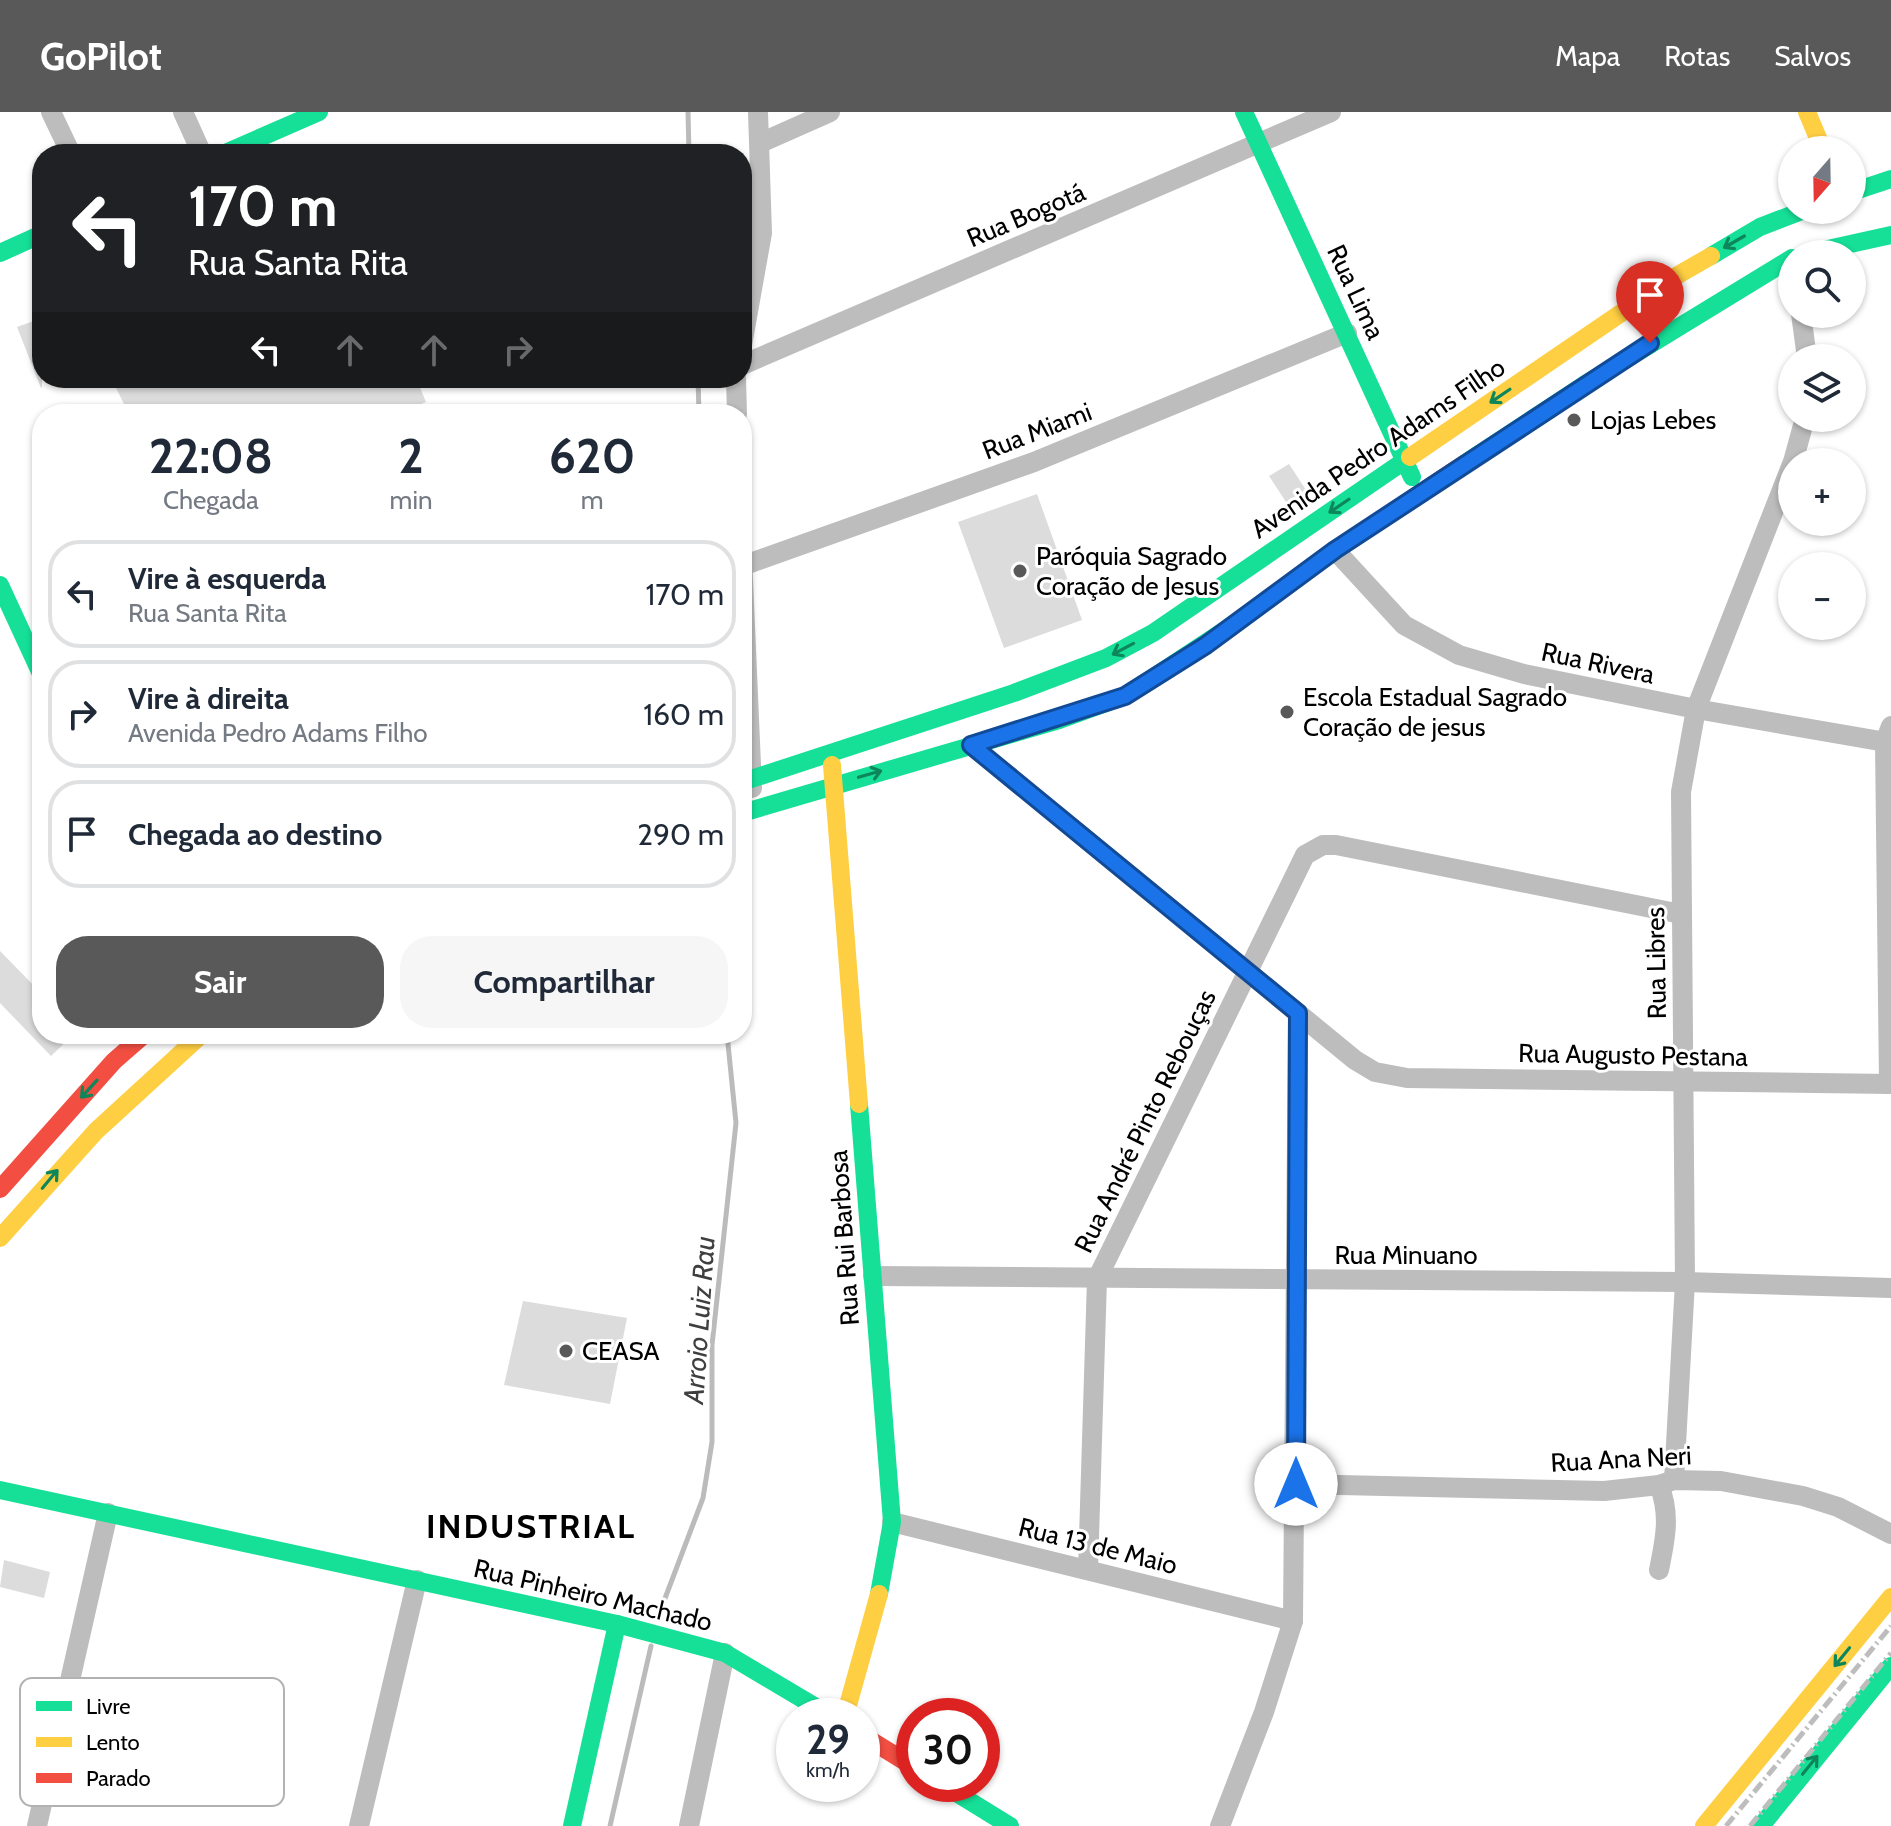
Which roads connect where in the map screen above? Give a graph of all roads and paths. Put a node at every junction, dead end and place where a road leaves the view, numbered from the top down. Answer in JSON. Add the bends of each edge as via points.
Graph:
{"nodes":[{"id":1,"x":51,"y":112,"type":"edge"},
{"id":2,"x":183,"y":112,"type":"edge"},
{"id":3,"x":318,"y":112,"type":"edge"},
{"id":4,"x":758,"y":112,"type":"edge"},
{"id":5,"x":830,"y":112,"type":"edge"},
{"id":6,"x":1244,"y":112,"type":"edge"},
{"id":7,"x":1331,"y":112,"type":"edge"},
{"id":8,"x":1807,"y":112,"type":"edge"},
{"id":9,"x":1817,"y":136,"type":"edge"},
{"id":10,"x":760,"y":143,"type":"junction"},
{"id":11,"x":66,"y":144,"type":"edge"},
{"id":12,"x":197,"y":144,"type":"edge"},
{"id":13,"x":246,"y":144,"type":"edge"},
{"id":14,"x":1258,"y":145,"type":"junction"},
{"id":15,"x":1891,"y":179,"type":"edge"},
{"id":16,"x":1866,"y":187,"type":"edge"},
{"id":17,"x":1778,"y":220,"type":"edge"},
{"id":18,"x":1891,"y":235,"type":"edge"},
{"id":19,"x":32,"y":239,"type":"edge"},
{"id":20,"x":1858,"y":240,"type":"edge"},
{"id":21,"x":0,"y":253,"type":"edge"},
{"id":22,"x":1778,"y":266,"type":"edge"},
{"id":23,"x":752,"y":289,"type":"edge"},
{"id":24,"x":1683,"y":297,"type":"junction"},
{"id":25,"x":1347,"y":333,"type":"junction"},
{"id":26,"x":1565,"y":353,"type":"junction"},
{"id":27,"x":752,"y":361,"type":"edge"},
{"id":28,"x":1584,"y":385,"type":"junction"},
{"id":29,"x":1404,"y":462,"type":"junction"},
{"id":30,"x":1421,"y":493,"type":"junction"},
{"id":31,"x":1778,"y":499,"type":"edge"},
{"id":32,"x":1335,"y":550,"type":"junction"},
{"id":33,"x":752,"y":562,"type":"edge"},
{"id":34,"x":0,"y":585,"type":"edge"},
{"id":35,"x":32,"y":654,"type":"edge"},
{"id":36,"x":1696,"y":709,"type":"junction"},
{"id":37,"x":1889,"y":737,"type":"edge"},
{"id":38,"x":971,"y":745,"type":"junction"},
{"id":39,"x":831,"y":751,"type":"junction"},
{"id":40,"x":752,"y":778,"type":"edge"},
{"id":41,"x":834,"y":785,"type":"junction"},
{"id":42,"x":752,"y":810,"type":"edge"},
{"id":43,"x":1681,"y":914,"type":"junction"},
{"id":44,"x":1248,"y":971,"type":"junction"},
{"id":45,"x":1298,"y":1013,"type":"junction"},
{"id":46,"x":134,"y":1044,"type":"edge"},
{"id":47,"x":190,"y":1044,"type":"edge"},
{"id":48,"x":1685,"y":1081,"type":"junction"},
{"id":49,"x":1890,"y":1084,"type":"edge"},
{"id":50,"x":0,"y":1189,"type":"edge"},
{"id":51,"x":0,"y":1238,"type":"edge"},
{"id":52,"x":873,"y":1276,"type":"junction"},
{"id":53,"x":1097,"y":1279,"type":"junction"},
{"id":54,"x":1296,"y":1281,"type":"junction"},
{"id":55,"x":1685,"y":1282,"type":"junction"},
{"id":56,"x":1891,"y":1288,"type":"edge"},
{"id":57,"x":1667,"y":1482,"type":"junction"},
{"id":58,"x":1296,"y":1484,"type":"junction"},
{"id":59,"x":0,"y":1490,"type":"edge"},
{"id":60,"x":108,"y":1513,"type":"junction"},
{"id":61,"x":892,"y":1522,"type":"junction"},
{"id":62,"x":1891,"y":1534,"type":"edge"},
{"id":63,"x":1088,"y":1570,"type":"junction"},
{"id":64,"x":1659,"y":1570,"type":"dead end"},
{"id":65,"x":417,"y":1580,"type":"junction"},
{"id":66,"x":1891,"y":1597,"type":"edge"},
{"id":67,"x":1293,"y":1621,"type":"junction"},
{"id":68,"x":617,"y":1624,"type":"junction"},
{"id":69,"x":725,"y":1653,"type":"junction"},
{"id":70,"x":1891,"y":1666,"type":"edge"},
{"id":71,"x":71,"y":1678,"type":"edge"},
{"id":72,"x":801,"y":1698,"type":"edge"},
{"id":73,"x":850,"y":1698,"type":"edge"},
{"id":74,"x":971,"y":1802,"type":"edge"},
{"id":75,"x":42,"y":1806,"type":"edge"},
{"id":76,"x":37,"y":1826,"type":"edge"},
{"id":77,"x":359,"y":1826,"type":"edge"},
{"id":78,"x":572,"y":1826,"type":"edge"},
{"id":79,"x":689,"y":1826,"type":"edge"},
{"id":80,"x":1010,"y":1826,"type":"edge"},
{"id":81,"x":1220,"y":1826,"type":"edge"},
{"id":82,"x":1704,"y":1826,"type":"edge"},
{"id":83,"x":1761,"y":1826,"type":"edge"}],
"edges":[{"from":1,"to":11,"type":"street"},
{"from":2,"to":12,"type":"street"},
{"from":3,"to":13,"type":"main road"},
{"from":4,"to":10,"type":"street"},
{"from":5,"to":10,"type":"street"},
{"from":6,"to":14,"type":"main road","name":"Rua Lima"},
{"from":7,"to":14,"type":"street","name":"Rua Bogotá"},
{"from":8,"to":9,"type":"main road"},
{"from":10,"to":23,"type":"street","via":[[762,233]]},
{"from":14,"to":25,"type":"main road","name":"Rua Lima"},
{"from":14,"to":27,"type":"street","name":"Rua Bogotá"},
{"from":15,"to":16,"type":"main road"},
{"from":17,"to":24,"type":"main road","name":"Avenida Pedro Adams Filho","one_way":true,"via":[[1760,227]]},
{"from":18,"to":20,"type":"main road","name":"Avenida Pedro Adams Filho"},
{"from":19,"to":21,"type":"main road"},
{"from":22,"to":24,"type":"main road","name":"Avenida Pedro Adams Filho"},
{"from":24,"to":26,"type":"main road","name":"Avenida Pedro Adams Filho"},
{"from":24,"to":28,"type":"main road","name":"Avenida Pedro Adams Filho"},
{"from":25,"to":29,"type":"main road","name":"Rua Lima"},
{"from":25,"to":33,"type":"street","name":"Rua Miami","via":[[1034,462]]},
{"from":26,"to":28,"type":"main road"},
{"from":26,"to":29,"type":"main road","name":"Avenida Pedro Adams Filho","one_way":true},
{"from":28,"to":30,"type":"main road","name":"Avenida Pedro Adams Filho"},
{"from":29,"to":30,"type":"main road","name":"Rua Lima"},
{"from":29,"to":39,"type":"main road","name":"Avenida Pedro Adams Filho","one_way":true,"via":[[1153,633],[1106,658]]},
{"from":30,"to":32,"type":"main road","name":"Avenida Pedro Adams Filho"},
{"from":31,"to":36,"type":"street","name":"Rua Libres"},
{"from":32,"to":36,"type":"street","name":"Rua Rivera","via":[[1404,625],[1459,655],[1524,674]]},
{"from":32,"to":38,"type":"main road","name":"Avenida Pedro Adams Filho","via":[[1206,645],[1125,696]]},
{"from":34,"to":35,"type":"main road"},
{"from":36,"to":37,"type":"street","name":"Rua Rivera"},
{"from":36,"to":43,"type":"street","name":"Rua Libres","via":[[1681,792]]},
{"from":37,"to":49,"type":"street"},
{"from":41,"to":38,"type":"main road","name":"Avenida Pedro Adams Filho","one_way":true},
{"from":38,"to":44,"type":"street"},
{"from":39,"to":40,"type":"main road","name":"Avenida Pedro Adams Filho"},
{"from":39,"to":41,"type":"main road","name":"Rua Rui Barbosa"},
{"from":41,"to":42,"type":"main road","name":"Avenida Pedro Adams Filho"},
{"from":41,"to":52,"type":"main road","name":"Rua Rui Barbosa"},
{"from":43,"to":44,"type":"street","name":"Rua André Pinto Rebouças","via":[[1323,845],[1299,863]]},
{"from":43,"to":48,"type":"street","name":"Rua Libres"},
{"from":44,"to":45,"type":"street"},
{"from":44,"to":53,"type":"street","name":"Rua André Pinto Rebouças"},
{"from":45,"to":48,"type":"street","name":"Rua Augusto Pestana","via":[[1375,1072],[1407,1078]]},
{"from":45,"to":54,"type":"street"},
{"from":46,"to":50,"type":"main road","one_way":true},
{"from":51,"to":47,"type":"main road","one_way":true,"via":[[75,1149]]},
{"from":48,"to":49,"type":"street","name":"Rua Augusto Pestana"},
{"from":48,"to":55,"type":"street","name":"Rua Libres"},
{"from":52,"to":53,"type":"street","name":"Rua Minuano"},
{"from":52,"to":61,"type":"main road","name":"Rua Rui Barbosa"},
{"from":53,"to":54,"type":"street","name":"Rua Minuano"},
{"from":53,"to":63,"type":"street","name":"Rua André Pinto Rebouças"},
{"from":54,"to":55,"type":"street","name":"Rua Minuano"},
{"from":54,"to":58,"type":"street"},
{"from":55,"to":56,"type":"street","name":"Rua Minuano"},
{"from":55,"to":57,"type":"street","name":"Rua Libres"},
{"from":57,"to":58,"type":"street","name":"Rua Ana Neri","via":[[1604,1491]]},
{"from":57,"to":62,"type":"street","name":"Rua Ana Neri","via":[[1721,1481],[1803,1496]]},
{"from":57,"to":64,"type":"street","name":"Rua Libres","via":[[1668,1523]]},
{"from":58,"to":67,"type":"street"},
{"from":59,"to":60,"type":"main road","name":"Rua Pinheiro Machado"},
{"from":60,"to":65,"type":"main road","name":"Rua Pinheiro Machado"},
{"from":60,"to":71,"type":"street"},
{"from":61,"to":63,"type":"street","name":"Rua 13 de Maio"},
{"from":61,"to":73,"type":"main road","name":"Rua Rui Barbosa","via":[[877,1608]]},
{"from":63,"to":67,"type":"street","name":"Rua 13 de Maio"},
{"from":65,"to":68,"type":"main road","name":"Rua Pinheiro Machado"},
{"from":65,"to":77,"type":"street"},
{"from":66,"to":82,"type":"main road","one_way":true},
{"from":67,"to":81,"type":"street"},
{"from":68,"to":69,"type":"main road","name":"Rua Pinheiro Machado"},
{"from":68,"to":78,"type":"main road"},
{"from":69,"to":72,"type":"main road","name":"Rua Pinheiro Machado"},
{"from":69,"to":79,"type":"street"},
{"from":83,"to":70,"type":"main road","one_way":true},
{"from":74,"to":80,"type":"main road"},
{"from":75,"to":76,"type":"street"}]}
